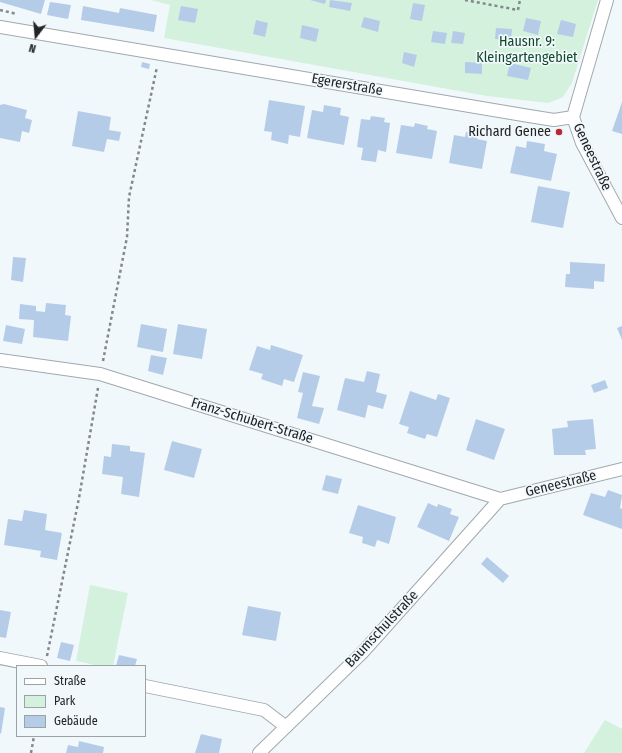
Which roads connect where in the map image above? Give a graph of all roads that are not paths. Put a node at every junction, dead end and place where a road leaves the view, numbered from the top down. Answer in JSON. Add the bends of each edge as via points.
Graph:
{"nodes":[{"id":1,"x":607,"y":0,"type":"edge"},
{"id":2,"x":0,"y":26,"type":"edge"},
{"id":3,"x":573,"y":117,"type":"junction"},
{"id":4,"x":622,"y":218,"type":"edge"},
{"id":5,"x":0,"y":360,"type":"edge"},
{"id":6,"x":622,"y":469,"type":"edge"},
{"id":7,"x":500,"y":499,"type":"junction"},
{"id":8,"x":0,"y":658,"type":"edge"},
{"id":9,"x":36,"y":665,"type":"edge"},
{"id":10,"x":146,"y":686,"type":"edge"},
{"id":11,"x":285,"y":726,"type":"junction"},
{"id":12,"x":259,"y":753,"type":"edge"}],
"edges":[{"from":1,"to":3,"type":"street"},
{"from":2,"to":3,"type":"street","name":"Egererstraße","via":[[554,120]]},
{"from":3,"to":4,"type":"street","name":"Geneestraße","via":[[582,143]]},
{"from":5,"to":7,"type":"street","name":"Franz-Schubert-Straße","via":[[100,374]]},
{"from":6,"to":7,"type":"street","name":"Geneestraße"},
{"from":7,"to":11,"type":"street","name":"Baumschulstraße","via":[[362,653]]},
{"from":8,"to":9,"type":"street"},
{"from":10,"to":11,"type":"street","via":[[264,710]]},
{"from":11,"to":12,"type":"street","name":"Baumschulstraße"}]}
